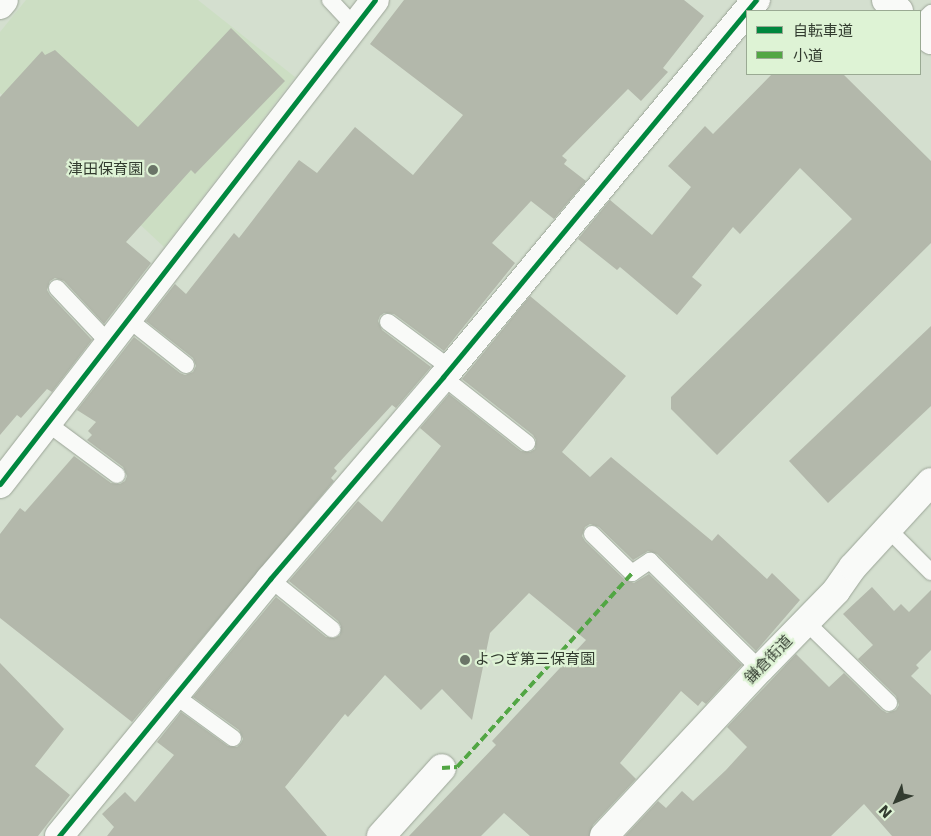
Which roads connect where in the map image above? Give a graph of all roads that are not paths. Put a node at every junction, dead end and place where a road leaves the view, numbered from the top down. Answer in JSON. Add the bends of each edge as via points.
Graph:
{"nodes":[{"id":1,"x":4,"y":0,"type":"edge"},
{"id":2,"x":330,"y":0,"type":"edge"},
{"id":3,"x":376,"y":0,"type":"edge"},
{"id":4,"x":756,"y":0,"type":"edge"},
{"id":5,"x":886,"y":0,"type":"edge"},
{"id":6,"x":0,"y":5,"type":"edge"},
{"id":7,"x":748,"y":10,"type":"edge"},
{"id":8,"x":898,"y":10,"type":"edge"},
{"id":9,"x":746,"y":12,"type":"edge"},
{"id":10,"x":931,"y":13,"type":"edge"},
{"id":11,"x":921,"y":23,"type":"edge"},
{"id":12,"x":355,"y":27,"type":"junction"},
{"id":13,"x":921,"y":31,"type":"edge"},
{"id":14,"x":931,"y":40,"type":"edge"},
{"id":15,"x":56,"y":288,"type":"dead end"},
{"id":16,"x":128,"y":319,"type":"junction"},
{"id":17,"x":388,"y":322,"type":"dead end"},
{"id":18,"x":109,"y":343,"type":"junction"},
{"id":19,"x":186,"y":365,"type":"dead end"},
{"id":20,"x":446,"y":373,"type":"junction"},
{"id":21,"x":47,"y":423,"type":"junction"},
{"id":22,"x":527,"y":443,"type":"dead end"},
{"id":23,"x":117,"y":476,"type":"dead end"},
{"id":24,"x":931,"y":482,"type":"edge"},
{"id":25,"x":0,"y":484,"type":"edge"},
{"id":26,"x":888,"y":529,"type":"junction"},
{"id":27,"x":592,"y":534,"type":"dead end"},
{"id":28,"x":931,"y":572,"type":"edge"},
{"id":29,"x":270,"y":579,"type":"junction"},
{"id":30,"x":806,"y":622,"type":"junction"},
{"id":31,"x":332,"y":629,"type":"dead end"},
{"id":32,"x":760,"y":669,"type":"junction"},
{"id":33,"x":174,"y":695,"type":"junction"},
{"id":34,"x":889,"y":703,"type":"dead end"},
{"id":35,"x":233,"y":738,"type":"dead end"},
{"id":36,"x":442,"y":768,"type":"dead end"},
{"id":37,"x":59,"y":836,"type":"edge"},
{"id":38,"x":381,"y":836,"type":"edge"},
{"id":39,"x":604,"y":836,"type":"edge"}],
"edges":[{"from":1,"to":6,"type":"street"},
{"from":2,"to":12,"type":"lane"},
{"from":3,"to":12,"type":"street"},
{"from":4,"to":7,"type":"street"},
{"from":5,"to":8,"type":"street"},
{"from":9,"to":20,"type":"street"},
{"from":10,"to":11,"type":"lane"},
{"from":12,"to":16,"type":"street"},
{"from":13,"to":14,"type":"street"},
{"from":15,"to":18,"type":"lane"},
{"from":16,"to":18,"type":"street"},
{"from":16,"to":19,"type":"lane"},
{"from":17,"to":20,"type":"lane"},
{"from":18,"to":21,"type":"street"},
{"from":20,"to":22,"type":"lane"},
{"from":20,"to":29,"type":"street"},
{"from":21,"to":23,"type":"lane"},
{"from":21,"to":25,"type":"street"},
{"from":24,"to":26,"type":"street","name":"鎌倉街道"},
{"from":26,"to":28,"type":"lane"},
{"from":26,"to":30,"type":"street","name":"鎌倉街道"},
{"from":27,"to":32,"type":"lane","via":[[632,573],[650,562]]},
{"from":29,"to":31,"type":"lane"},
{"from":29,"to":33,"type":"street"},
{"from":30,"to":32,"type":"street","name":"鎌倉街道"},
{"from":30,"to":34,"type":"lane"},
{"from":32,"to":39,"type":"street","name":"鎌倉街道"},
{"from":33,"to":35,"type":"lane"},
{"from":33,"to":37,"type":"street"},
{"from":36,"to":38,"type":"street"}]}
